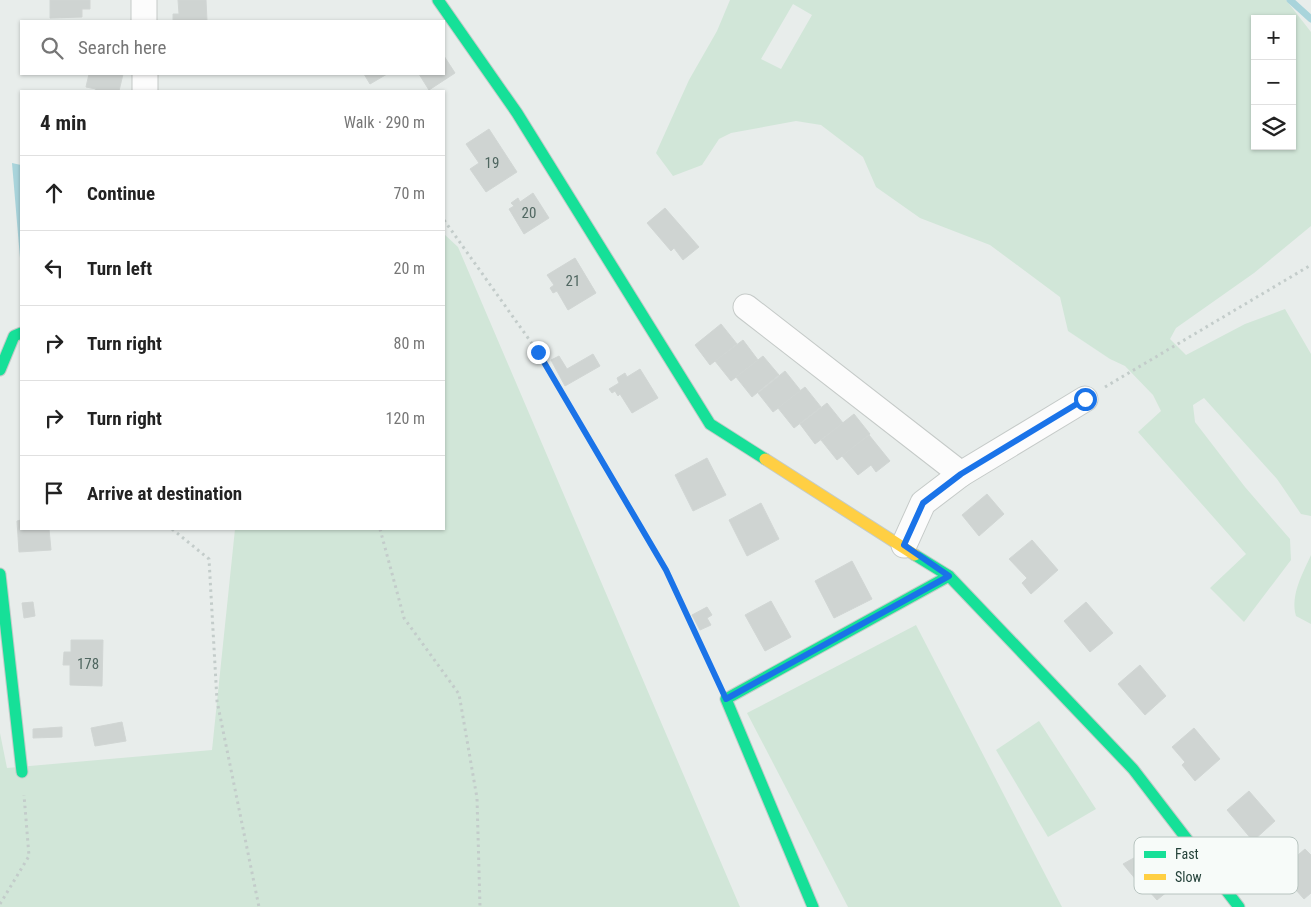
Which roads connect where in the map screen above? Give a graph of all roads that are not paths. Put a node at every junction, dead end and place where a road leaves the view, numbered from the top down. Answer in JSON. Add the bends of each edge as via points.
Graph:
{"nodes":[{"id":1,"x":144,"y":0,"type":"edge"},
{"id":2,"x":438,"y":0,"type":"edge"},
{"id":3,"x":144,"y":20,"type":"edge"},
{"id":4,"x":145,"y":75,"type":"edge"},
{"id":5,"x":145,"y":90,"type":"edge"},
{"id":6,"x":746,"y":307,"type":"dead end"},
{"id":7,"x":20,"y":333,"type":"edge"},
{"id":8,"x":0,"y":370,"type":"edge"},
{"id":9,"x":1085,"y":399,"type":"road end"},
{"id":10,"x":961,"y":474,"type":"junction"},
{"id":11,"x":904,"y":545,"type":"junction"},
{"id":12,"x":0,"y":574,"type":"edge"},
{"id":13,"x":949,"y":576,"type":"junction"},
{"id":14,"x":22,"y":772,"type":"road end"},
{"id":15,"x":1185,"y":837,"type":"edge"},
{"id":16,"x":1229,"y":894,"type":"edge"},
{"id":17,"x":813,"y":907,"type":"edge"},
{"id":18,"x":1239,"y":907,"type":"edge"}],
"edges":[{"from":1,"to":3,"type":"street"},
{"from":2,"to":11,"type":"street","via":[[518,113],[710,424]]},
{"from":4,"to":5,"type":"street"},
{"from":6,"to":10,"type":"street"},
{"from":7,"to":8,"type":"street","via":[[14,336]]},
{"from":9,"to":10,"type":"street"},
{"from":10,"to":11,"type":"street","via":[[923,503]]},
{"from":11,"to":13,"type":"street"},
{"from":12,"to":14,"type":"street"},
{"from":13,"to":15,"type":"street","via":[[1133,769]]},
{"from":13,"to":17,"type":"street","via":[[726,699]]},
{"from":16,"to":18,"type":"street"}]}
